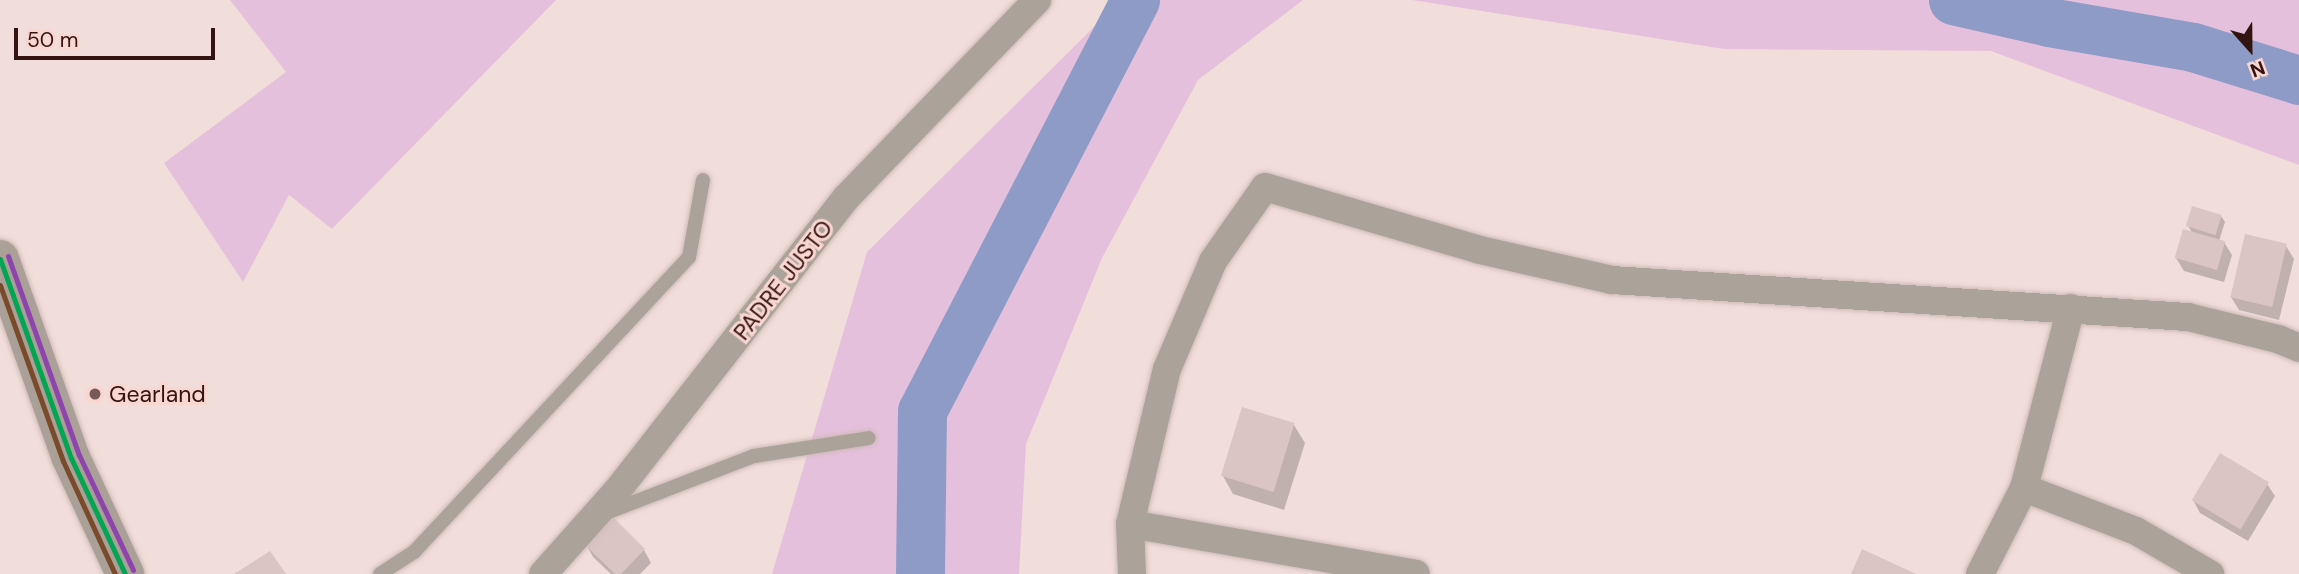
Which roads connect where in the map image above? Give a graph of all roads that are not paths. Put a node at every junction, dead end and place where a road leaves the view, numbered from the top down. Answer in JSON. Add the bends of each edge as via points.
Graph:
{"nodes":[{"id":1,"x":1037,"y":0,"type":"edge"},
{"id":2,"x":703,"y":180,"type":"dead end"},
{"id":3,"x":0,"y":259,"type":"edge"},
{"id":4,"x":2071,"y":308,"type":"junction"},
{"id":5,"x":0,"y":343,"type":"edge"},
{"id":6,"x":2299,"y":348,"type":"edge"},
{"id":7,"x":869,"y":438,"type":"dead end"},
{"id":8,"x":71,"y":458,"type":"junction"},
{"id":9,"x":2024,"y":488,"type":"junction"},
{"id":10,"x":594,"y":517,"type":"junction"},
{"id":11,"x":1130,"y":524,"type":"junction"},
{"id":12,"x":125,"y":574,"type":"edge"},
{"id":13,"x":380,"y":574,"type":"edge"},
{"id":14,"x":543,"y":574,"type":"edge"},
{"id":15,"x":1132,"y":574,"type":"edge"},
{"id":16,"x":1416,"y":574,"type":"edge"},
{"id":17,"x":1980,"y":574,"type":"edge"},
{"id":18,"x":2210,"y":574,"type":"edge"}],
"edges":[{"from":1,"to":10,"type":"street","name":"PADRE JUSTO","via":[[846,198]]},
{"from":2,"to":13,"type":"lane","via":[[689,257],[414,552]]},
{"from":3,"to":8,"type":"highway"},
{"from":4,"to":6,"type":"street","via":[[2188,317]]},
{"from":4,"to":9,"type":"street"},
{"from":4,"to":11,"type":"street","via":[[1612,280],[1480,250],[1265,187],[1213,261],[1167,369]]},
{"from":5,"to":8,"type":"highway"},
{"from":7,"to":10,"type":"lane","via":[[754,456]]},
{"from":8,"to":12,"type":"highway"},
{"from":9,"to":17,"type":"street"},
{"from":9,"to":18,"type":"street","via":[[2136,531]]},
{"from":10,"to":14,"type":"street","name":"PADRE JUSTO"},
{"from":11,"to":15,"type":"street"},
{"from":11,"to":16,"type":"street"}]}
